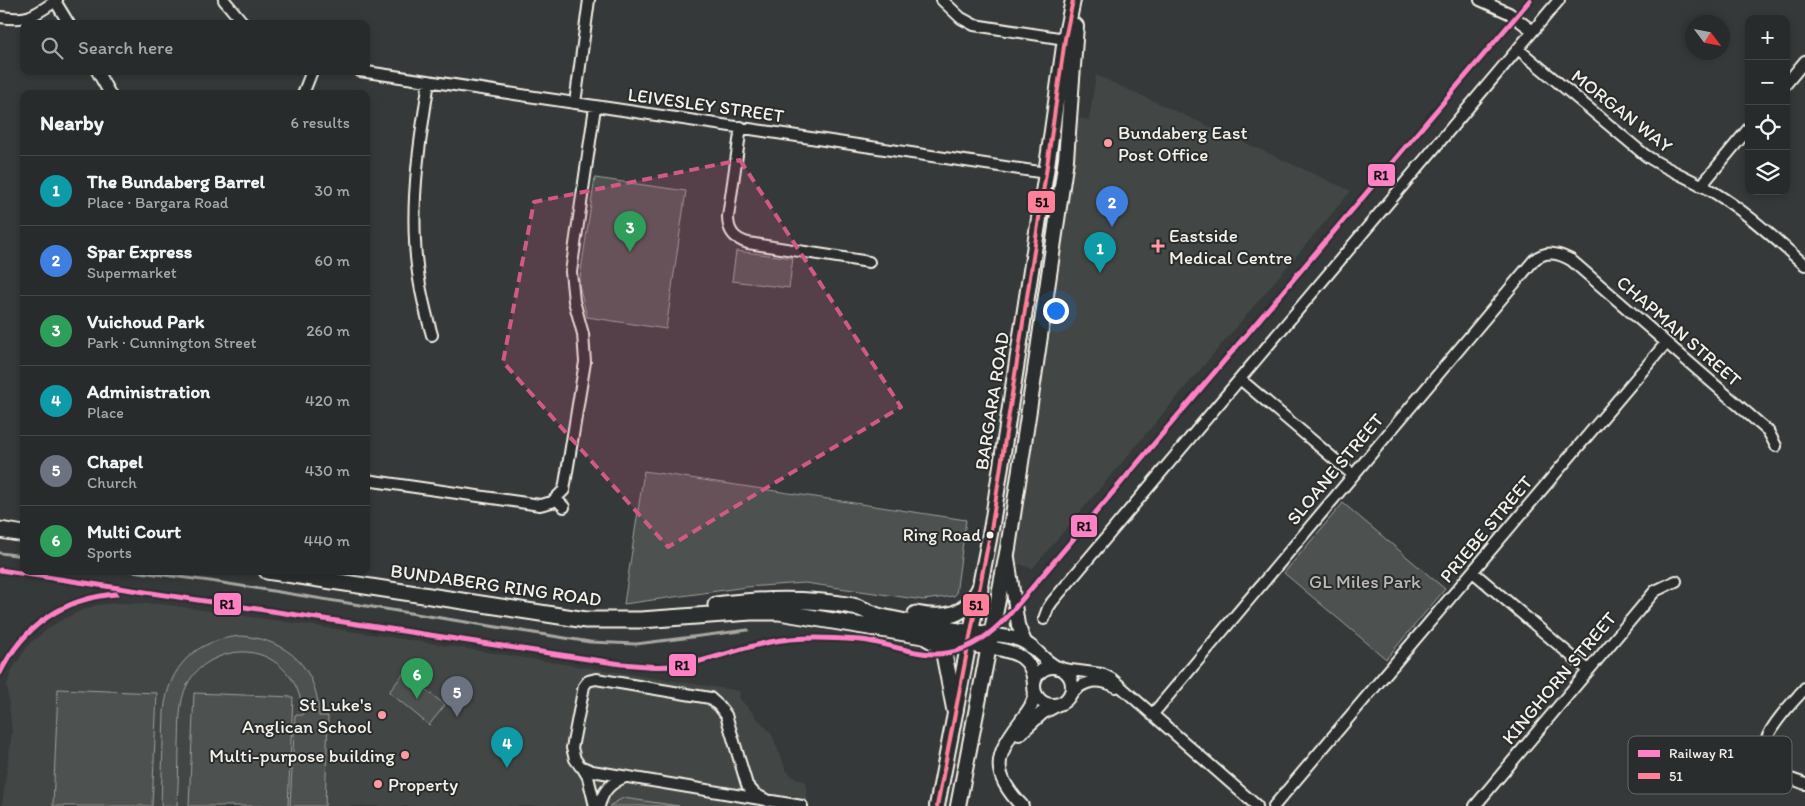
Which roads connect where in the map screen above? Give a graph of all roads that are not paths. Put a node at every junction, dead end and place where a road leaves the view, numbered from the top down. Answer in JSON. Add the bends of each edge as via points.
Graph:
{"nodes":[{"id":1,"x":56,"y":0,"type":"edge"},
{"id":2,"x":224,"y":0,"type":"edge"},
{"id":3,"x":589,"y":0,"type":"edge"},
{"id":4,"x":942,"y":0,"type":"edge"},
{"id":5,"x":1073,"y":0,"type":"edge"},
{"id":6,"x":1077,"y":0,"type":"edge"},
{"id":7,"x":1480,"y":0,"type":"edge"},
{"id":8,"x":1559,"y":0,"type":"edge"},
{"id":9,"x":0,"y":17,"type":"edge"},
{"id":10,"x":66,"y":20,"type":"edge"},
{"id":11,"x":241,"y":20,"type":"edge"},
{"id":12,"x":1533,"y":31,"type":"junction"},
{"id":13,"x":1070,"y":40,"type":"junction"},
{"id":14,"x":1518,"y":49,"type":"junction"},
{"id":15,"x":1805,"y":62,"type":"edge"},
{"id":16,"x":370,"y":72,"type":"edge"},
{"id":17,"x":99,"y":75,"type":"edge"},
{"id":18,"x":311,"y":75,"type":"edge"},
{"id":19,"x":1790,"y":79,"type":"edge"},
{"id":20,"x":429,"y":81,"type":"junction"},
{"id":21,"x":108,"y":90,"type":"edge"},
{"id":22,"x":305,"y":90,"type":"edge"},
{"id":23,"x":575,"y":103,"type":"junction"},
{"id":24,"x":595,"y":107,"type":"junction"},
{"id":25,"x":741,"y":127,"type":"junction"},
{"id":26,"x":1745,"y":133,"type":"edge"},
{"id":27,"x":1046,"y":173,"type":"junction"},
{"id":28,"x":1063,"y":176,"type":"junction"},
{"id":29,"x":1701,"y":186,"type":"junction"},
{"id":30,"x":1551,"y":253,"type":"joint"},
{"id":31,"x":869,"y":262,"type":"dead end"},
{"id":32,"x":1805,"y":265,"type":"edge"},
{"id":33,"x":432,"y":335,"type":"dead end"},
{"id":34,"x":1666,"y":343,"type":"junction"},
{"id":35,"x":1240,"y":379,"type":"junction"},
{"id":36,"x":1776,"y":446,"type":"dead end"},
{"id":37,"x":1353,"y":474,"type":"junction"},
{"id":38,"x":370,"y":481,"type":"edge"},
{"id":39,"x":556,"y":499,"type":"junction"},
{"id":40,"x":564,"y":507,"type":"dead end"},
{"id":41,"x":0,"y":530,"type":"edge"},
{"id":42,"x":20,"y":533,"type":"edge"},
{"id":43,"x":1008,"y":548,"type":"junction"},
{"id":44,"x":1473,"y":572,"type":"junction"},
{"id":45,"x":293,"y":575,"type":"edge"},
{"id":46,"x":1676,"y":582,"type":"dead end"},
{"id":47,"x":980,"y":588,"type":"junction"},
{"id":48,"x":856,"y":607,"type":"junction"},
{"id":49,"x":661,"y":619,"type":"junction"},
{"id":50,"x":1044,"y":619,"type":"dead end"},
{"id":51,"x":922,"y":636,"type":"junction"},
{"id":52,"x":970,"y":638,"type":"junction"},
{"id":53,"x":990,"y":641,"type":"junction"},
{"id":54,"x":1025,"y":642,"type":"junction"},
{"id":55,"x":1061,"y":668,"type":"junction"},
{"id":56,"x":1588,"y":670,"type":"junction"},
{"id":57,"x":1034,"y":688,"type":"junction"},
{"id":58,"x":1805,"y":688,"type":"edge"},
{"id":59,"x":1072,"y":692,"type":"junction"},
{"id":60,"x":1128,"y":694,"type":"junction"},
{"id":61,"x":1055,"y":706,"type":"junction"},
{"id":62,"x":955,"y":710,"type":"junction"},
{"id":63,"x":1152,"y":715,"type":"junction"},
{"id":64,"x":1768,"y":736,"type":"edge"},
{"id":65,"x":580,"y":766,"type":"junction"},
{"id":66,"x":626,"y":776,"type":"junction"},
{"id":67,"x":1792,"y":779,"type":"edge"},
{"id":68,"x":1805,"y":784,"type":"edge"},
{"id":69,"x":1006,"y":785,"type":"junction"},
{"id":70,"x":768,"y":801,"type":"junction"},
{"id":71,"x":594,"y":806,"type":"edge"},
{"id":72,"x":599,"y":806,"type":"edge"},
{"id":73,"x":802,"y":806,"type":"edge"},
{"id":74,"x":937,"y":806,"type":"edge"},
{"id":75,"x":958,"y":806,"type":"edge"},
{"id":76,"x":1022,"y":806,"type":"edge"},
{"id":77,"x":1256,"y":806,"type":"edge"},
{"id":78,"x":1274,"y":806,"type":"edge"},
{"id":79,"x":1475,"y":806,"type":"edge"}],
"edges":[{"from":1,"to":9,"type":"street","via":[[23,19]]},
{"from":1,"to":10,"type":"street"},
{"from":2,"to":11,"type":"street"},
{"from":3,"to":23,"type":"street"},
{"from":4,"to":13,"type":"street","via":[[974,25]]},
{"from":5,"to":13,"type":"main road","name":"BARGARA ROAD"},
{"from":6,"to":13,"type":"main road","name":"BARGARA ROAD"},
{"from":7,"to":12,"type":"street","via":[[1509,13]]},
{"from":8,"to":12,"type":"street"},
{"from":12,"to":14,"type":"street"},
{"from":13,"to":27,"type":"main road","name":"BARGARA ROAD"},
{"from":13,"to":28,"type":"main road","name":"BARGARA ROAD"},
{"from":14,"to":29,"type":"street","name":"MORGAN WAY","via":[[1645,155]]},
{"from":14,"to":35,"type":"street"},
{"from":15,"to":19,"type":"street"},
{"from":16,"to":20,"type":"street","name":"LEIVESLEY STREET"},
{"from":17,"to":21,"type":"street"},
{"from":18,"to":22,"type":"street"},
{"from":20,"to":23,"type":"street","name":"LEIVESLEY STREET"},
{"from":20,"to":33,"type":"street","via":[[416,171],[414,234],[423,304]]},
{"from":23,"to":24,"type":"street","name":"LEIVESLEY STREET"},
{"from":24,"to":25,"type":"street","name":"LEIVESLEY STREET"},
{"from":24,"to":39,"type":"street","via":[[572,272],[585,362],[566,483]]},
{"from":25,"to":27,"type":"street","name":"LEIVESLEY STREET"},
{"from":25,"to":31,"type":"street","via":[[728,217],[732,234],[748,243]]},
{"from":26,"to":29,"type":"street"},
{"from":27,"to":28,"type":"main road"},
{"from":27,"to":47,"type":"main road","name":"BARGARA ROAD"},
{"from":28,"to":43,"type":"main road","name":"BARGARA ROAD"},
{"from":29,"to":32,"type":"street","name":"MORGAN WAY","via":[[1739,210]]},
{"from":30,"to":34,"type":"street","name":"CHAPMAN STREET","via":[[1571,260]]},
{"from":30,"to":37,"type":"street","name":"SLOANE STREET","via":[[1534,260]]},
{"from":34,"to":36,"type":"street","name":"CHAPMAN STREET","via":[[1768,431]]},
{"from":34,"to":44,"type":"street","name":"PRIEBE STREET"},
{"from":35,"to":37,"type":"street"},
{"from":35,"to":50,"type":"street","via":[[1052,602]]},
{"from":37,"to":63,"type":"street","name":"SLOANE STREET"},
{"from":38,"to":39,"type":"street","via":[[540,505]]},
{"from":39,"to":40,"type":"street"},
{"from":41,"to":42,"type":"main road"},
{"from":43,"to":53,"type":"main road","name":"BARGARA ROAD"},
{"from":43,"to":54,"type":"street","via":[[1018,625]]},
{"from":44,"to":56,"type":"street"},
{"from":44,"to":78,"type":"street","name":"PRIEBE STREET"},
{"from":45,"to":49,"type":"main road","name":"BUNDABERG RING ROAD","via":[[586,620]]},
{"from":46,"to":56,"type":"street","name":"KINGHORN STREET","via":[[1655,591]]},
{"from":47,"to":48,"type":"main road","via":[[967,607],[954,614],[929,617],[873,606]]},
{"from":47,"to":52,"type":"main road","name":"BARGARA ROAD"},
{"from":48,"to":49,"type":"main road","name":"BUNDABERG RING ROAD","via":[[812,601],[756,600],[702,607]]},
{"from":48,"to":52,"type":"main road","name":"BUNDABERG RING ROAD","via":[[879,617]]},
{"from":49,"to":51,"type":"main road","name":"BUNDABERG RING ROAD","via":[[779,612]]},
{"from":51,"to":52,"type":"main road","name":"BUNDABERG RING ROAD"},
{"from":51,"to":62,"type":"main road","via":[[936,643],[944,654]]},
{"from":52,"to":53,"type":"main road","name":"BUNDABERG RING ROAD"},
{"from":52,"to":62,"type":"main road","name":"BARGARA ROAD"},
{"from":53,"to":54,"type":"street","via":[[1010,637]]},
{"from":53,"to":57,"type":"street","via":[[1023,658],[1031,668]]},
{"from":53,"to":75,"type":"main road","name":"BARGARA ROAD"},
{"from":54,"to":55,"type":"street","via":[[1046,662]]},
{"from":55,"to":57,"type":"street","via":[[1049,667],[1041,672]]},
{"from":55,"to":59,"type":"street","via":[[1070,677]]},
{"from":55,"to":60,"type":"street","via":[[1107,676]]},
{"from":56,"to":79,"type":"street","name":"KINGHORN STREET"},
{"from":57,"to":61,"type":"street","via":[[1042,702]]},
{"from":57,"to":69,"type":"street","via":[[1031,707],[1002,749],[999,768]]},
{"from":58,"to":64,"type":"street"},
{"from":59,"to":60,"type":"street","via":[[1086,682],[1096,682],[1112,685]]},
{"from":59,"to":61,"type":"street","via":[[1066,702]]},
{"from":60,"to":63,"type":"street"},
{"from":61,"to":69,"type":"street","via":[[1048,708],[1014,740],[1004,762]]},
{"from":62,"to":74,"type":"main road","name":"BARGARA ROAD"},
{"from":63,"to":77,"type":"street"},
{"from":65,"to":66,"type":"street"},
{"from":65,"to":70,"type":"street","via":[[572,748],[582,690],[588,681],[596,679],[704,696],[714,701],[726,715],[747,785]]},
{"from":65,"to":71,"type":"street","via":[[588,777]]},
{"from":66,"to":70,"type":"street"},
{"from":66,"to":72,"type":"street","via":[[608,786]]},
{"from":67,"to":68,"type":"street"},
{"from":69,"to":76,"type":"street"},
{"from":70,"to":73,"type":"street"}]}
